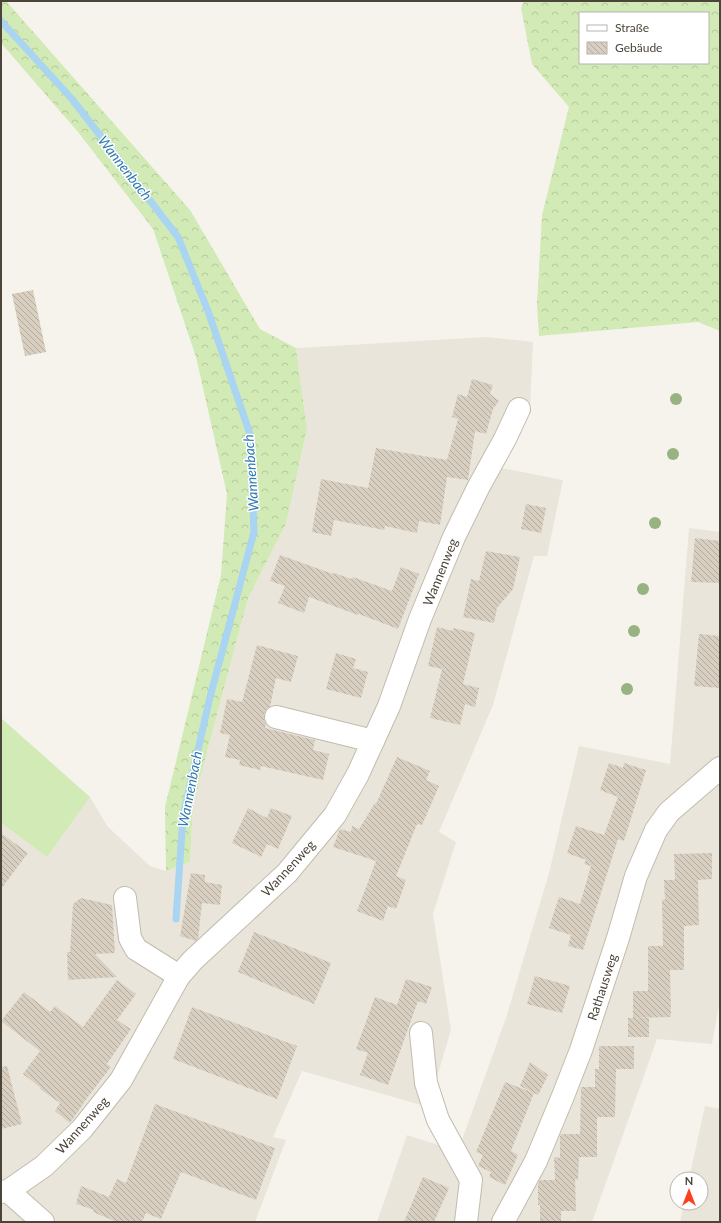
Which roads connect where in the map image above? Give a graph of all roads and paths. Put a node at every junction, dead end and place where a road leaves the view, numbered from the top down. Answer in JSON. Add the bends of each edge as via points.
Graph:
{"nodes":[{"id":1,"x":519,"y":409,"type":"dead end"},
{"id":2,"x":276,"y":717,"type":"dead end"},
{"id":3,"x":373,"y":741,"type":"junction"},
{"id":4,"x":720,"y":768,"type":"edge"},
{"id":5,"x":125,"y":898,"type":"dead end"},
{"id":6,"x":179,"y":976,"type":"junction"},
{"id":7,"x":421,"y":1033,"type":"dead end"},
{"id":8,"x":5,"y":1192,"type":"edge"},
{"id":9,"x":43,"y":1222,"type":"edge"},
{"id":10,"x":466,"y":1222,"type":"edge"},
{"id":11,"x":503,"y":1222,"type":"edge"}],
"edges":[{"from":1,"to":3,"type":"street","name":"Wannenweg","via":[[454,537]]},
{"from":2,"to":3,"type":"street"},
{"from":3,"to":6,"type":"street","name":"Wannenweg","via":[[335,815],[287,873]]},
{"from":4,"to":11,"type":"street","name":"Rathausweg","via":[[668,812],[656,830],[636,876],[618,938],[563,1096],[536,1161]]},
{"from":5,"to":6,"type":"street","via":[[130,938],[136,949]]},
{"from":6,"to":8,"type":"street","name":"Wannenweg","via":[[121,1080],[82,1129],[44,1166]]},
{"from":7,"to":10,"type":"street","via":[[426,1083],[438,1120],[471,1180]]},
{"from":8,"to":9,"type":"street"}]}
